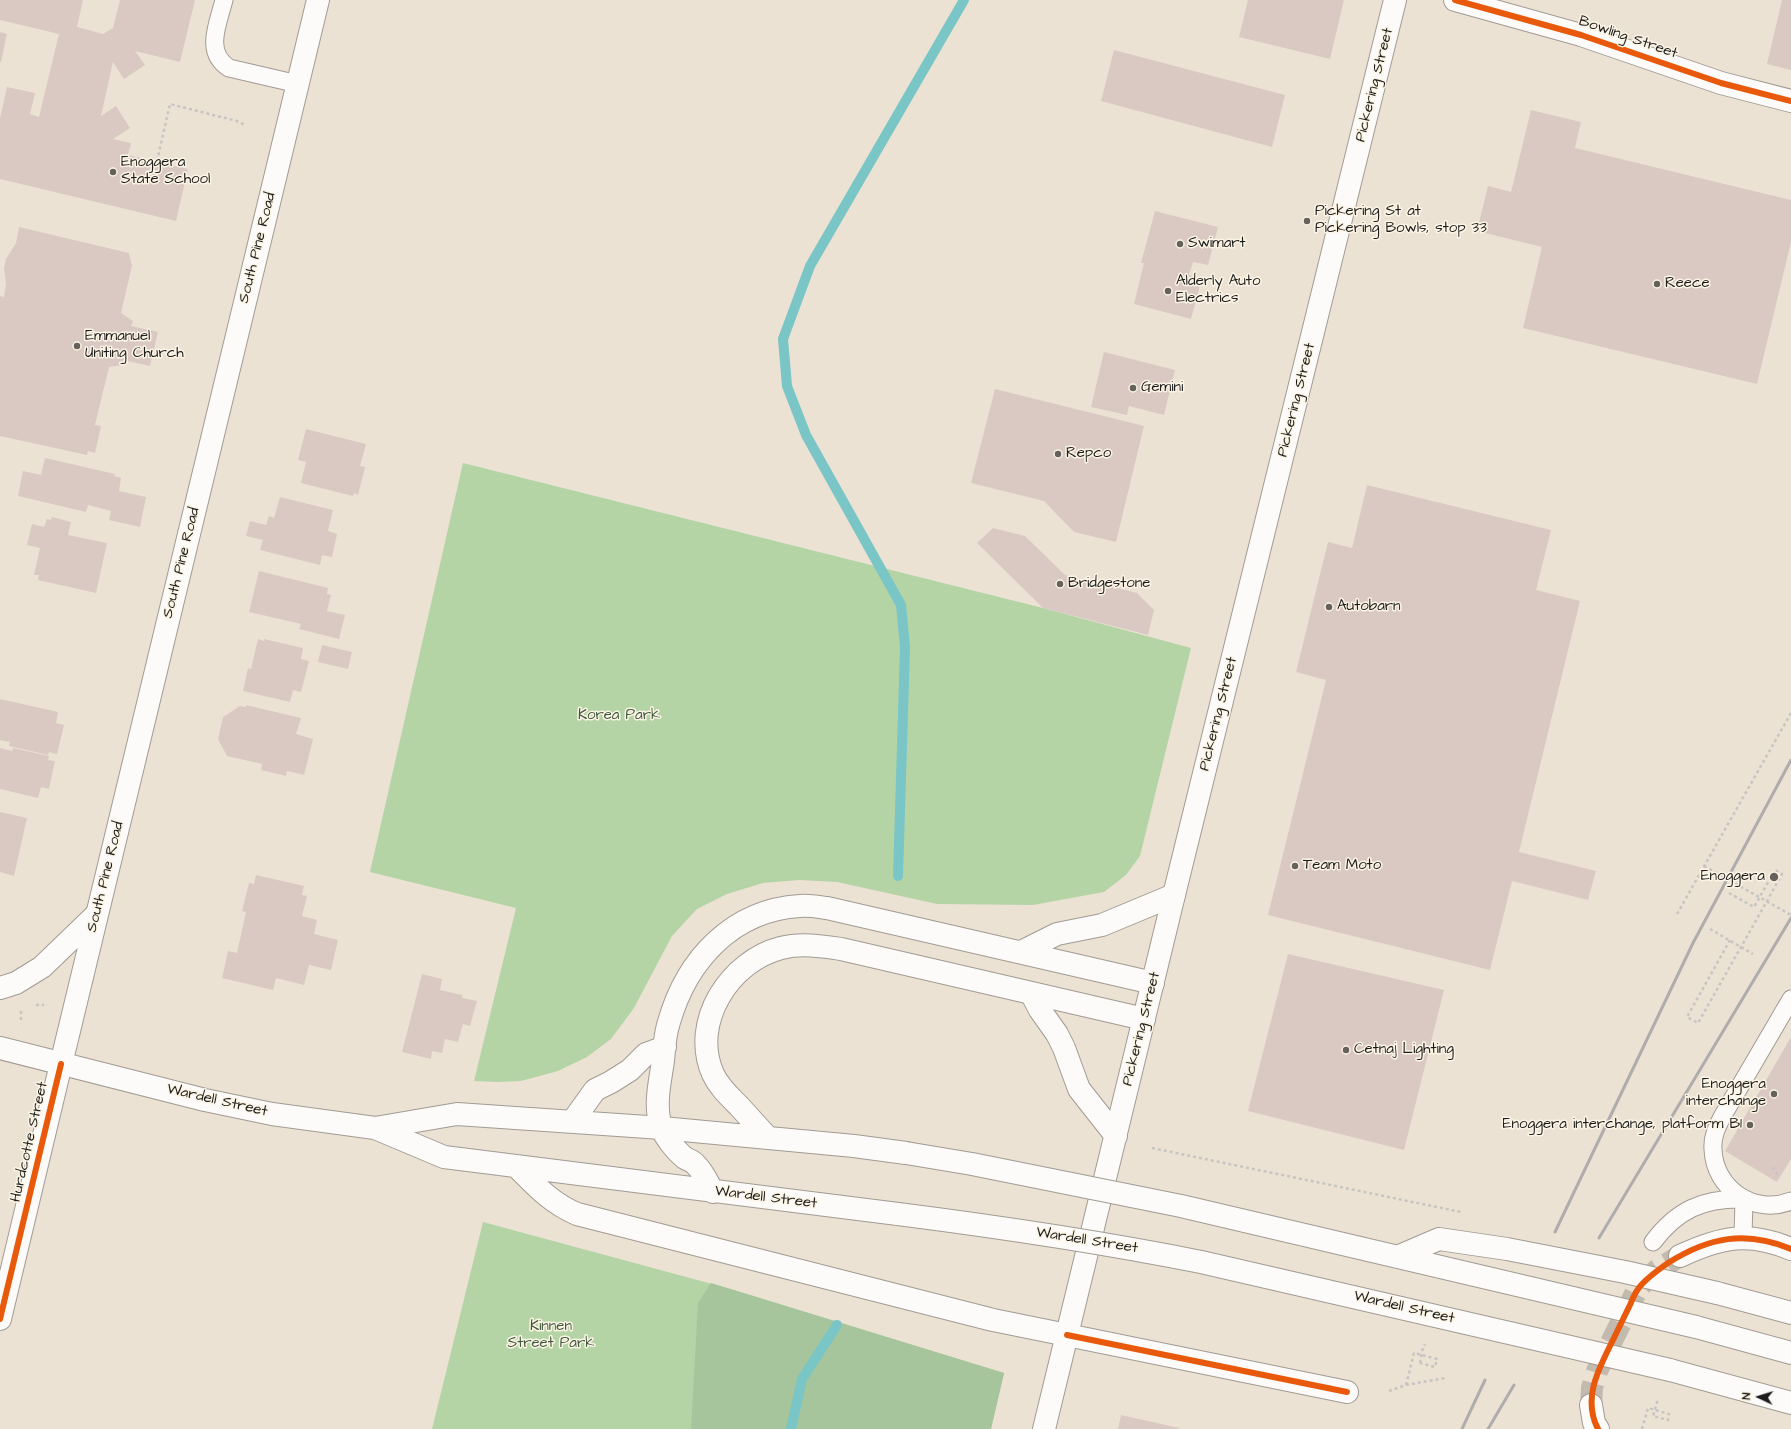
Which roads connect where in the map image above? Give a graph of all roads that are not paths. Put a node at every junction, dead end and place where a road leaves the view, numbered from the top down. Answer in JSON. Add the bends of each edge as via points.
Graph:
{"nodes":[{"id":1,"x":224,"y":0,"type":"edge"},
{"id":2,"x":318,"y":0,"type":"edge"},
{"id":3,"x":1395,"y":0,"type":"edge"},
{"id":4,"x":1455,"y":0,"type":"edge"},
{"id":5,"x":298,"y":84,"type":"junction"},
{"id":6,"x":1791,"y":101,"type":"edge"},
{"id":7,"x":1174,"y":895,"type":"junction"},
{"id":8,"x":96,"y":915,"type":"junction"},
{"id":9,"x":1021,"y":952,"type":"junction"},
{"id":10,"x":1153,"y":984,"type":"junction"},
{"id":11,"x":0,"y":988,"type":"edge"},
{"id":12,"x":1031,"y":993,"type":"junction"},
{"id":13,"x":1791,"y":999,"type":"edge"},
{"id":14,"x":1144,"y":1019,"type":"junction"},
{"id":15,"x":665,"y":1047,"type":"junction"},
{"id":16,"x":0,"y":1048,"type":"edge"},
{"id":17,"x":61,"y":1064,"type":"junction"},
{"id":18,"x":572,"y":1122,"type":"junction"},
{"id":19,"x":375,"y":1128,"type":"junction"},
{"id":20,"x":662,"y":1128,"type":"junction"},
{"id":21,"x":1116,"y":1136,"type":"junction"},
{"id":22,"x":768,"y":1138,"type":"junction"},
{"id":23,"x":517,"y":1167,"type":"junction"},
{"id":24,"x":713,"y":1192,"type":"junction"},
{"id":25,"x":1744,"y":1199,"type":"junction"},
{"id":26,"x":1791,"y":1201,"type":"edge"},
{"id":27,"x":1743,"y":1237,"type":"junction"},
{"id":28,"x":1653,"y":1242,"type":"dead end"},
{"id":29,"x":1791,"y":1249,"type":"edge"},
{"id":30,"x":1680,"y":1256,"type":"tunnel mouth"},
{"id":31,"x":1397,"y":1257,"type":"junction"},
{"id":32,"x":1791,"y":1313,"type":"edge"},
{"id":33,"x":0,"y":1319,"type":"edge"},
{"id":34,"x":1067,"y":1335,"type":"junction"},
{"id":35,"x":1791,"y":1353,"type":"edge"},
{"id":36,"x":1347,"y":1392,"type":"dead end"},
{"id":37,"x":1791,"y":1403,"type":"edge"},
{"id":38,"x":1591,"y":1405,"type":"tunnel mouth"},
{"id":39,"x":1044,"y":1429,"type":"edge"},
{"id":40,"x":1598,"y":1429,"type":"edge"}],
"edges":[{"from":1,"to":5,"type":"lane","via":[[214,48],[222,63],[230,68]]},
{"from":2,"to":5,"type":"main road","name":"South Pine Road"},
{"from":3,"to":7,"type":"main road","name":"Pickering Street"},
{"from":4,"to":6,"type":"main road","name":"Bowling Street","via":[[1581,35],[1700,77]]},
{"from":5,"to":8,"type":"main road","name":"South Pine Road"},
{"from":7,"to":9,"type":"main road","via":[[1102,925],[1057,934]]},
{"from":7,"to":10,"type":"main road","name":"Pickering Street"},
{"from":8,"to":11,"type":"main road","via":[[42,967],[23,980]]},
{"from":8,"to":17,"type":"main road","name":"South Pine Road"},
{"from":9,"to":10,"type":"main road"},
{"from":9,"to":15,"type":"main road","via":[[827,908],[801,905],[771,910],[743,921],[718,938],[699,959],[675,1004],[668,1023]]},
{"from":10,"to":14,"type":"main road","name":"Pickering Street"},
{"from":12,"to":14,"type":"main road"},
{"from":12,"to":21,"type":"main road","via":[[1064,1048],[1079,1089]]},
{"from":12,"to":22,"type":"main road","via":[[822,946],[781,948],[761,956],[743,968],[727,984],[715,1004],[706,1041],[712,1073],[719,1085]]},
{"from":13,"to":25,"type":"lane","via":[[1715,1131],[1712,1147],[1714,1162],[1730,1190]]},
{"from":14,"to":21,"type":"main road","name":"Pickering Street"},
{"from":15,"to":18,"type":"main road","via":[[646,1054],[630,1070],[595,1090]]},
{"from":15,"to":20,"type":"main road","via":[[658,1102]]},
{"from":16,"to":17,"type":"main road"},
{"from":17,"to":19,"type":"main road","name":"Wardell Street","via":[[272,1114]]},
{"from":17,"to":33,"type":"main road","name":"Hurdcotte Street"},
{"from":18,"to":19,"type":"main road","name":"Wardell Street","via":[[457,1114]]},
{"from":18,"to":20,"type":"main road","name":"Wardell Street"},
{"from":19,"to":23,"type":"main road","name":"Wardell Street","via":[[444,1157]]},
{"from":20,"to":22,"type":"main road","name":"Wardell Street"},
{"from":20,"to":24,"type":"main road","via":[[673,1146],[695,1163]]},
{"from":21,"to":34,"type":"main road","name":"Pickering Street"},
{"from":22,"to":31,"type":"main road","name":"Wardell Street","bridge":true,"via":[[906,1153],[972,1164],[1181,1206]]},
{"from":23,"to":24,"type":"main road","name":"Wardell Street"},
{"from":23,"to":34,"type":"main road","via":[[550,1200],[577,1214],[992,1320]]},
{"from":24,"to":37,"type":"main road","name":"Wardell Street","bridge":true,"via":[[1068,1238],[1186,1259],[1670,1370]]},
{"from":25,"to":26,"type":"lane","via":[[1756,1204],[1770,1205]]},
{"from":25,"to":27,"type":"lane"},
{"from":25,"to":28,"type":"lane","via":[[1708,1202],[1691,1208],[1676,1217]]},
{"from":27,"to":29,"type":"main road","via":[[1760,1239]]},
{"from":27,"to":30,"type":"main road","via":[[1704,1244]]},
{"from":31,"to":32,"type":"main road","bridge":true,"via":[[1439,1239],[1625,1272]]},
{"from":31,"to":35,"type":"main road","name":"Wardell Street","bridge":true,"via":[[1696,1327]]},
{"from":34,"to":36,"type":"main road"},
{"from":34,"to":39,"type":"main road","name":"Pickering Street"},
{"from":38,"to":40,"type":"main road","via":[[1594,1423]]}]}
